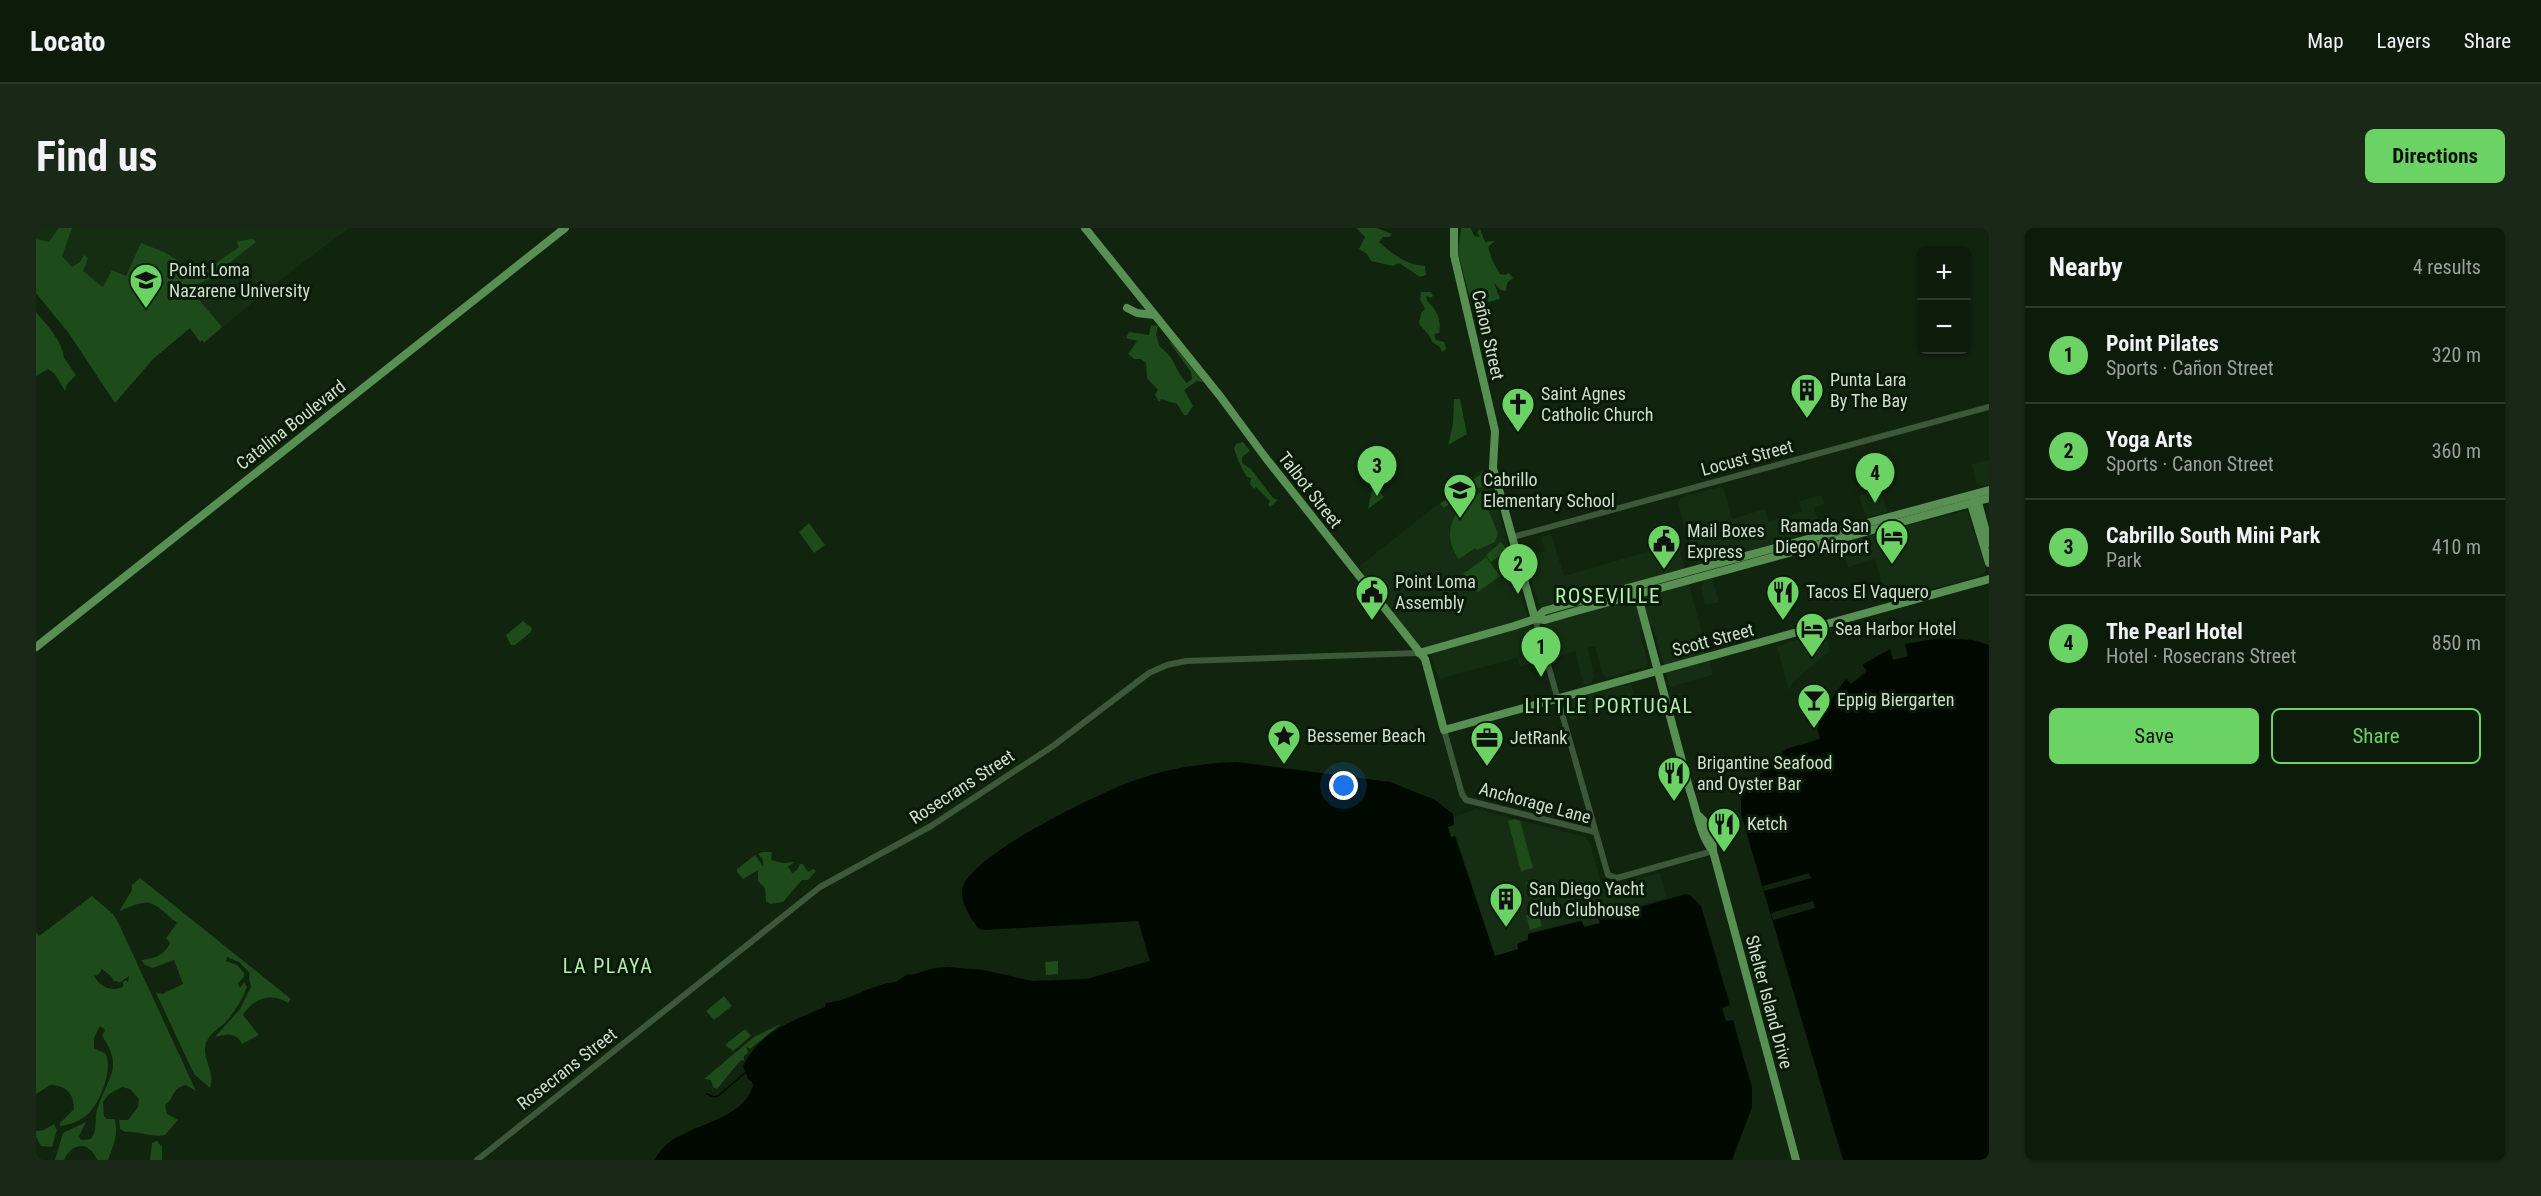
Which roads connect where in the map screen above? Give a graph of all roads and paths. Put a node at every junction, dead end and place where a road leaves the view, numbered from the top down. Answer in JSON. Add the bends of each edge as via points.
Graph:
{"nodes":[{"id":1,"x":565,"y":228,"type":"edge"},
{"id":2,"x":1085,"y":228,"type":"edge"},
{"id":3,"x":1454,"y":228,"type":"edge"},
{"id":4,"x":1137,"y":294,"type":"junction"},
{"id":5,"x":1154,"y":315,"type":"junction"},
{"id":6,"x":1989,"y":408,"type":"edge"},
{"id":7,"x":1989,"y":490,"type":"edge"},
{"id":8,"x":1974,"y":498,"type":"junction"},
{"id":9,"x":1989,"y":498,"type":"edge"},
{"id":10,"x":1512,"y":537,"type":"junction"},
{"id":11,"x":1989,"y":543,"type":"edge"},
{"id":12,"x":1989,"y":563,"type":"edge"},
{"id":13,"x":1989,"y":579,"type":"edge"},
{"id":14,"x":1970,"y":585,"type":"junction"},
{"id":15,"x":1989,"y":585,"type":"edge"},
{"id":16,"x":1636,"y":590,"type":"junction"},
{"id":17,"x":1535,"y":619,"type":"junction"},
{"id":18,"x":36,"y":647,"type":"edge"},
{"id":19,"x":1419,"y":653,"type":"junction"},
{"id":20,"x":1658,"y":670,"type":"junction"},
{"id":21,"x":1557,"y":698,"type":"junction"},
{"id":22,"x":1444,"y":730,"type":"junction"},
{"id":23,"x":1462,"y":794,"type":"joint"},
{"id":24,"x":1595,"y":832,"type":"junction"},
{"id":25,"x":1713,"y":851,"type":"junction"},
{"id":26,"x":477,"y":1160,"type":"edge"},
{"id":27,"x":1796,"y":1160,"type":"edge"}],
"edges":[{"from":1,"to":18,"type":"main road","name":"Catalina Boulevard"},
{"from":2,"to":4,"type":"main road","name":"Talbot Street"},
{"from":3,"to":10,"type":"main road","name":"Cañon Street","via":[[1454,255],[1496,431],[1493,468]]},
{"from":4,"to":5,"type":"main road","name":"Talbot Street"},
{"from":4,"to":5,"type":"main road","via":[[1135,304],[1128,308]]},
{"from":5,"to":19,"type":"main road","name":"Talbot Street"},
{"from":6,"to":10,"type":"street","name":"Locust Street"},
{"from":7,"to":8,"type":"main road","name":"Rosecrans Street"},
{"from":8,"to":9,"type":"main road","name":"Rosecrans Street"},
{"from":8,"to":11,"type":"main road"},
{"from":8,"to":12,"type":"main road","via":[[1972,507]]},
{"from":8,"to":16,"type":"main road","name":"Rosecrans Street"},
{"from":10,"to":17,"type":"main road","name":"Cañon Street"},
{"from":13,"to":14,"type":"main road","name":"Scott Street"},
{"from":14,"to":15,"type":"main road"},
{"from":14,"to":20,"type":"main road","name":"Scott Street"},
{"from":16,"to":17,"type":"main road","name":"Rosecrans Street","via":[[1545,620]]},
{"from":16,"to":20,"type":"main road","name":"Shelter Island Drive"},
{"from":17,"to":19,"type":"main road","name":"Rosecrans Street"},
{"from":17,"to":21,"type":"street"},
{"from":19,"to":22,"type":"main road","name":"Talbot Street","via":[[1425,659]]},
{"from":19,"to":26,"type":"street","name":"Rosecrans Street","via":[[1186,661],[1167,664],[1149,673],[1053,746],[911,837],[820,887]]},
{"from":20,"to":21,"type":"main road","name":"Scott Street"},
{"from":20,"to":25,"type":"main road","name":"Shelter Island Drive","via":[[1705,841]]},
{"from":21,"to":22,"type":"main road","name":"Scott Street"},
{"from":21,"to":24,"type":"street"},
{"from":22,"to":23,"type":"street","name":"Talbot Street"},
{"from":23,"to":24,"type":"street","name":"Anchorage Lane","via":[[1469,801]]},
{"from":24,"to":25,"type":"street","name":"Anchorage Lane","via":[[1605,870],[1612,878]]},
{"from":25,"to":27,"type":"main road","name":"Shelter Island Drive"}]}
